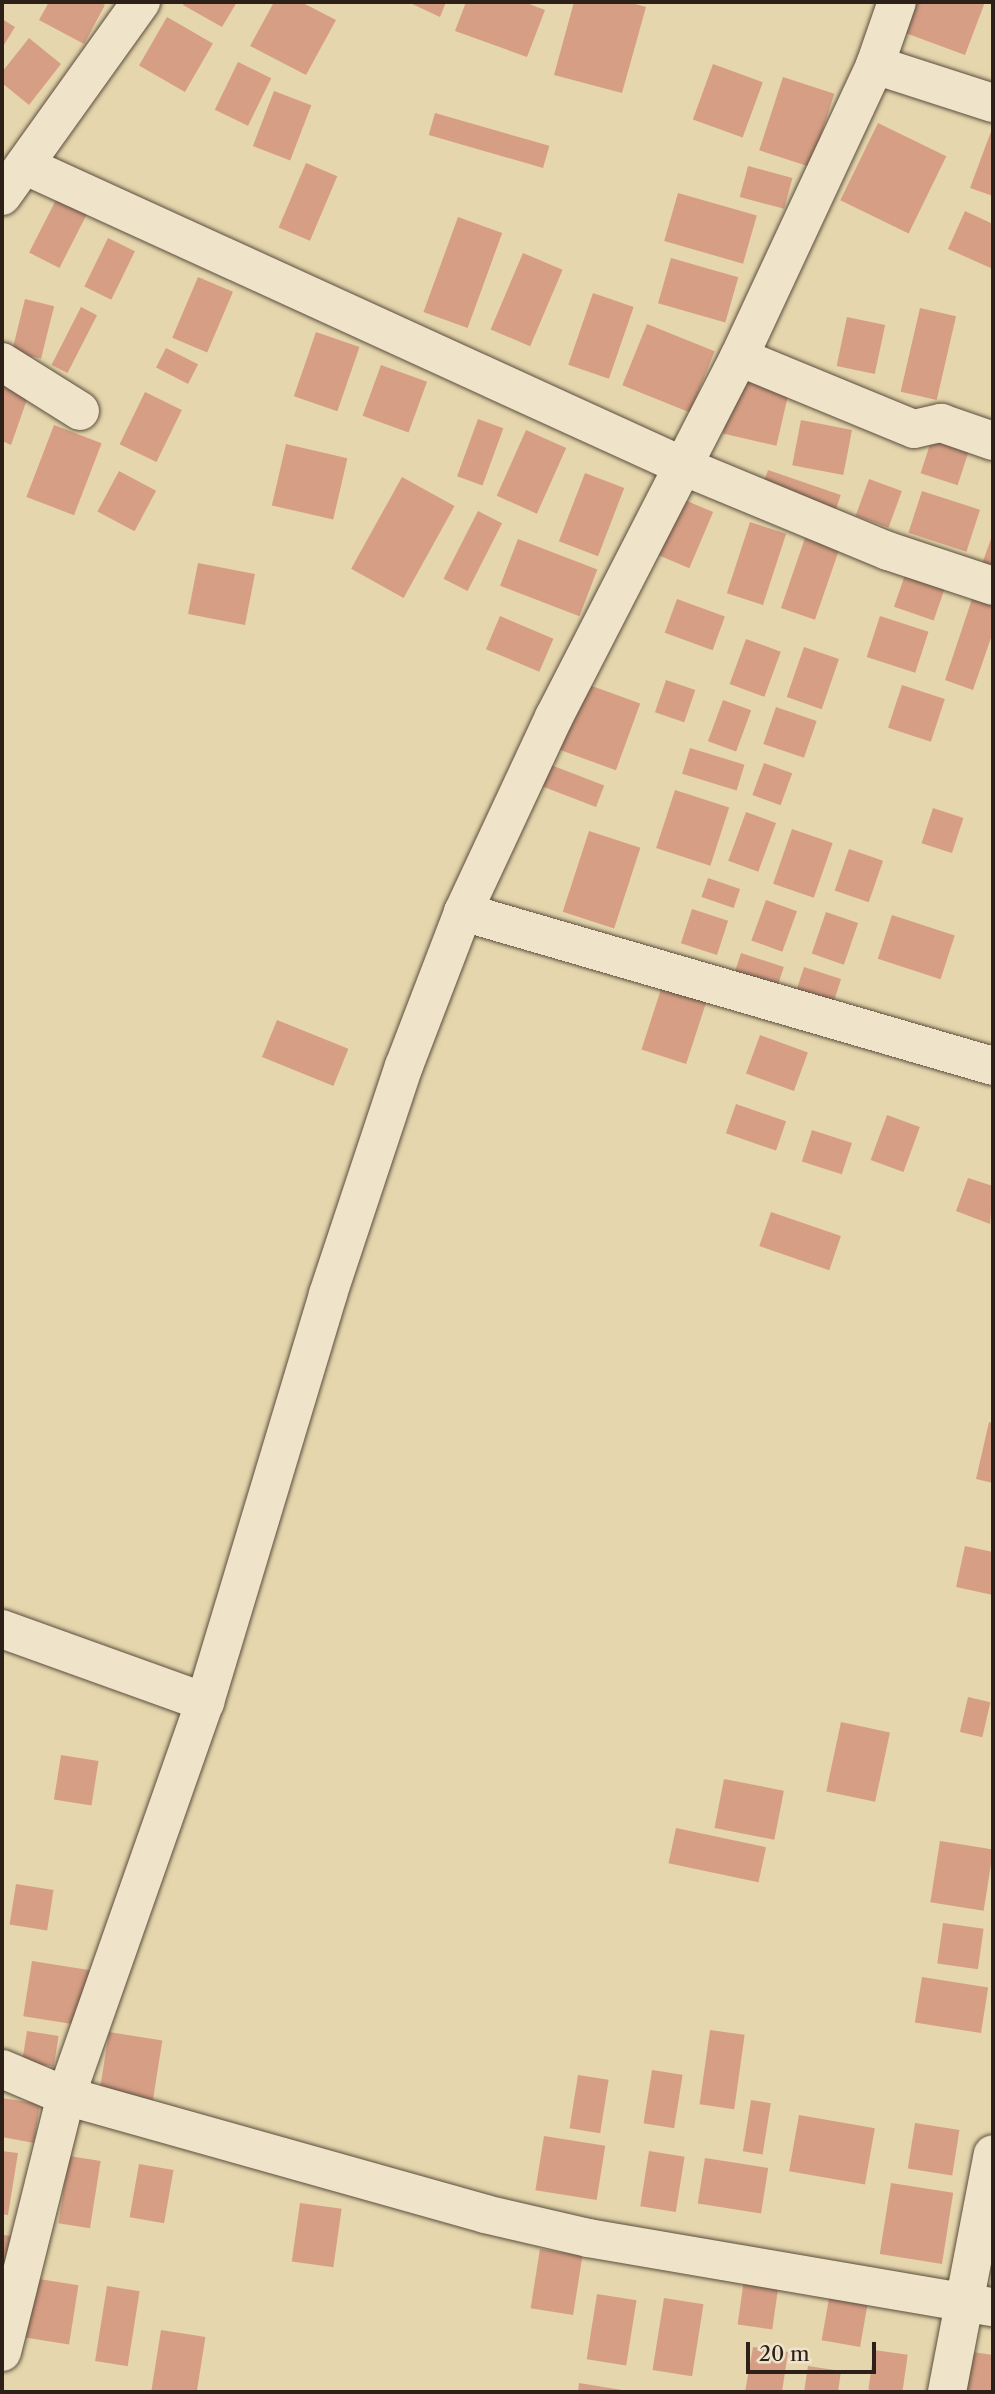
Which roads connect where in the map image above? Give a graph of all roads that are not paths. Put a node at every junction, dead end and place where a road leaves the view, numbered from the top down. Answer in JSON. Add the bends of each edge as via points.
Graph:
{"nodes":[{"id":1,"x":141,"y":2,"type":"edge"},
{"id":2,"x":897,"y":2,"type":"edge"},
{"id":3,"x":875,"y":65,"type":"junction"},
{"id":4,"x":993,"y":103,"type":"edge"},
{"id":5,"x":26,"y":166,"type":"junction"},
{"id":6,"x":2,"y":195,"type":"edge"},
{"id":7,"x":739,"y":357,"type":"junction"},
{"id":8,"x":2,"y":362,"type":"edge"},
{"id":9,"x":80,"y":411,"type":"dead end"},
{"id":10,"x":993,"y":441,"type":"edge"},
{"id":11,"x":685,"y":467,"type":"junction"},
{"id":12,"x":993,"y":586,"type":"edge"},
{"id":13,"x":463,"y":912,"type":"junction"},
{"id":14,"x":993,"y":1066,"type":"edge"},
{"id":15,"x":2,"y":1629,"type":"edge"},
{"id":16,"x":205,"y":1702,"type":"junction"},
{"id":17,"x":2,"y":2068,"type":"edge"},
{"id":18,"x":66,"y":2096,"type":"junction"},
{"id":19,"x":993,"y":2154,"type":"edge"},
{"id":20,"x":979,"y":2305,"type":"edge"},
{"id":21,"x":2,"y":2352,"type":"edge"},
{"id":22,"x":947,"y":2392,"type":"edge"}],
"edges":[{"from":1,"to":5,"type":"street"},
{"from":2,"to":3,"type":"street"},
{"from":3,"to":4,"type":"street"},
{"from":3,"to":7,"type":"street"},
{"from":5,"to":6,"type":"street"},
{"from":5,"to":11,"type":"street"},
{"from":7,"to":10,"type":"street","via":[[914,429],[941,422]]},
{"from":7,"to":11,"type":"street"},
{"from":8,"to":9,"type":"street"},
{"from":11,"to":12,"type":"street","via":[[888,551]]},
{"from":11,"to":13,"type":"street","via":[[554,718]]},
{"from":13,"to":14,"type":"street"},
{"from":13,"to":16,"type":"street","via":[[404,1066],[328,1294]]},
{"from":15,"to":16,"type":"street"},
{"from":16,"to":18,"type":"street"},
{"from":17,"to":18,"type":"street"},
{"from":18,"to":20,"type":"street","via":[[401,2192],[588,2238]]},
{"from":18,"to":21,"type":"street"},
{"from":19,"to":20,"type":"street"},
{"from":20,"to":22,"type":"street"}]}
